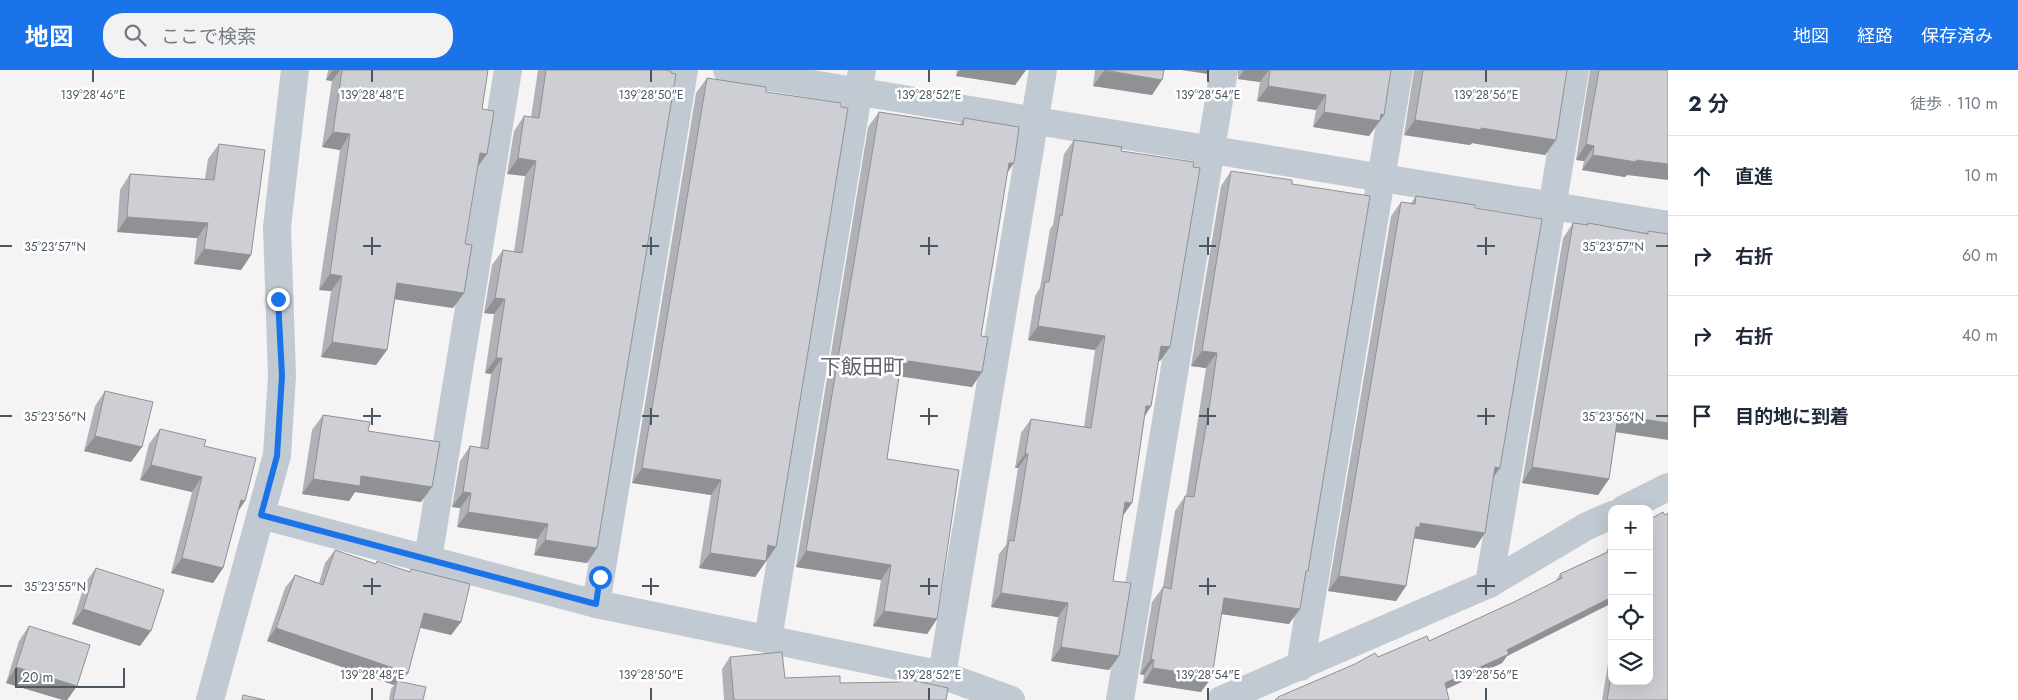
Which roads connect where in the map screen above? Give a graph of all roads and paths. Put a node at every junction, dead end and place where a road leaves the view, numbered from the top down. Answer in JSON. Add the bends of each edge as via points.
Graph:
{"nodes":[{"id":1,"x":294,"y":70,"type":"edge"},
{"id":2,"x":508,"y":70,"type":"edge"},
{"id":3,"x":684,"y":70,"type":"edge"},
{"id":4,"x":727,"y":70,"type":"edge"},
{"id":5,"x":1043,"y":70,"type":"edge"},
{"id":6,"x":1224,"y":70,"type":"edge"},
{"id":7,"x":1399,"y":70,"type":"edge"},
{"id":8,"x":1575,"y":70,"type":"edge"},
{"id":9,"x":860,"y":81,"type":"edge"},
{"id":10,"x":1034,"y":121,"type":"junction"},
{"id":11,"x":1211,"y":150,"type":"junction"},
{"id":12,"x":1381,"y":178,"type":"junction"},
{"id":13,"x":1552,"y":206,"type":"junction"},
{"id":14,"x":1668,"y":225,"type":"edge"},
{"id":15,"x":1668,"y":487,"type":"edge"},
{"id":16,"x":1632,"y":505,"type":"edge"},
{"id":17,"x":261,"y":515,"type":"junction"},
{"id":18,"x":1608,"y":517,"type":"edge"},
{"id":19,"x":428,"y":559,"type":"junction"},
{"id":20,"x":1489,"y":584,"type":"junction"},
{"id":21,"x":596,"y":604,"type":"junction"},
{"id":22,"x":768,"y":639,"type":"junction"},
{"id":23,"x":1300,"y":667,"type":"junction"},
{"id":24,"x":942,"y":675,"type":"junction"},
{"id":25,"x":978,"y":695,"type":"edge"},
{"id":26,"x":210,"y":700,"type":"edge"},
{"id":27,"x":1011,"y":700,"type":"edge"},
{"id":28,"x":1120,"y":700,"type":"edge"},
{"id":29,"x":1221,"y":700,"type":"edge"}],
"edges":[{"from":1,"to":17,"type":"street","via":[[277,227],[282,376],[277,456]]},
{"from":2,"to":19,"type":"street"},
{"from":3,"to":21,"type":"street"},
{"from":4,"to":9,"type":"street"},
{"from":5,"to":10,"type":"street"},
{"from":6,"to":11,"type":"street"},
{"from":7,"to":12,"type":"street"},
{"from":8,"to":13,"type":"street"},
{"from":9,"to":10,"type":"street"},
{"from":9,"to":22,"type":"street"},
{"from":10,"to":11,"type":"street"},
{"from":10,"to":24,"type":"street"},
{"from":11,"to":12,"type":"street"},
{"from":11,"to":28,"type":"street"},
{"from":12,"to":13,"type":"street"},
{"from":12,"to":23,"type":"street"},
{"from":13,"to":14,"type":"street"},
{"from":13,"to":20,"type":"street"},
{"from":15,"to":16,"type":"street"},
{"from":17,"to":19,"type":"street"},
{"from":17,"to":26,"type":"street"},
{"from":18,"to":20,"type":"street"},
{"from":19,"to":21,"type":"street"},
{"from":20,"to":23,"type":"street"},
{"from":21,"to":22,"type":"street"},
{"from":22,"to":24,"type":"street"},
{"from":23,"to":29,"type":"street"},
{"from":24,"to":25,"type":"street"},
{"from":25,"to":27,"type":"street"}]}
